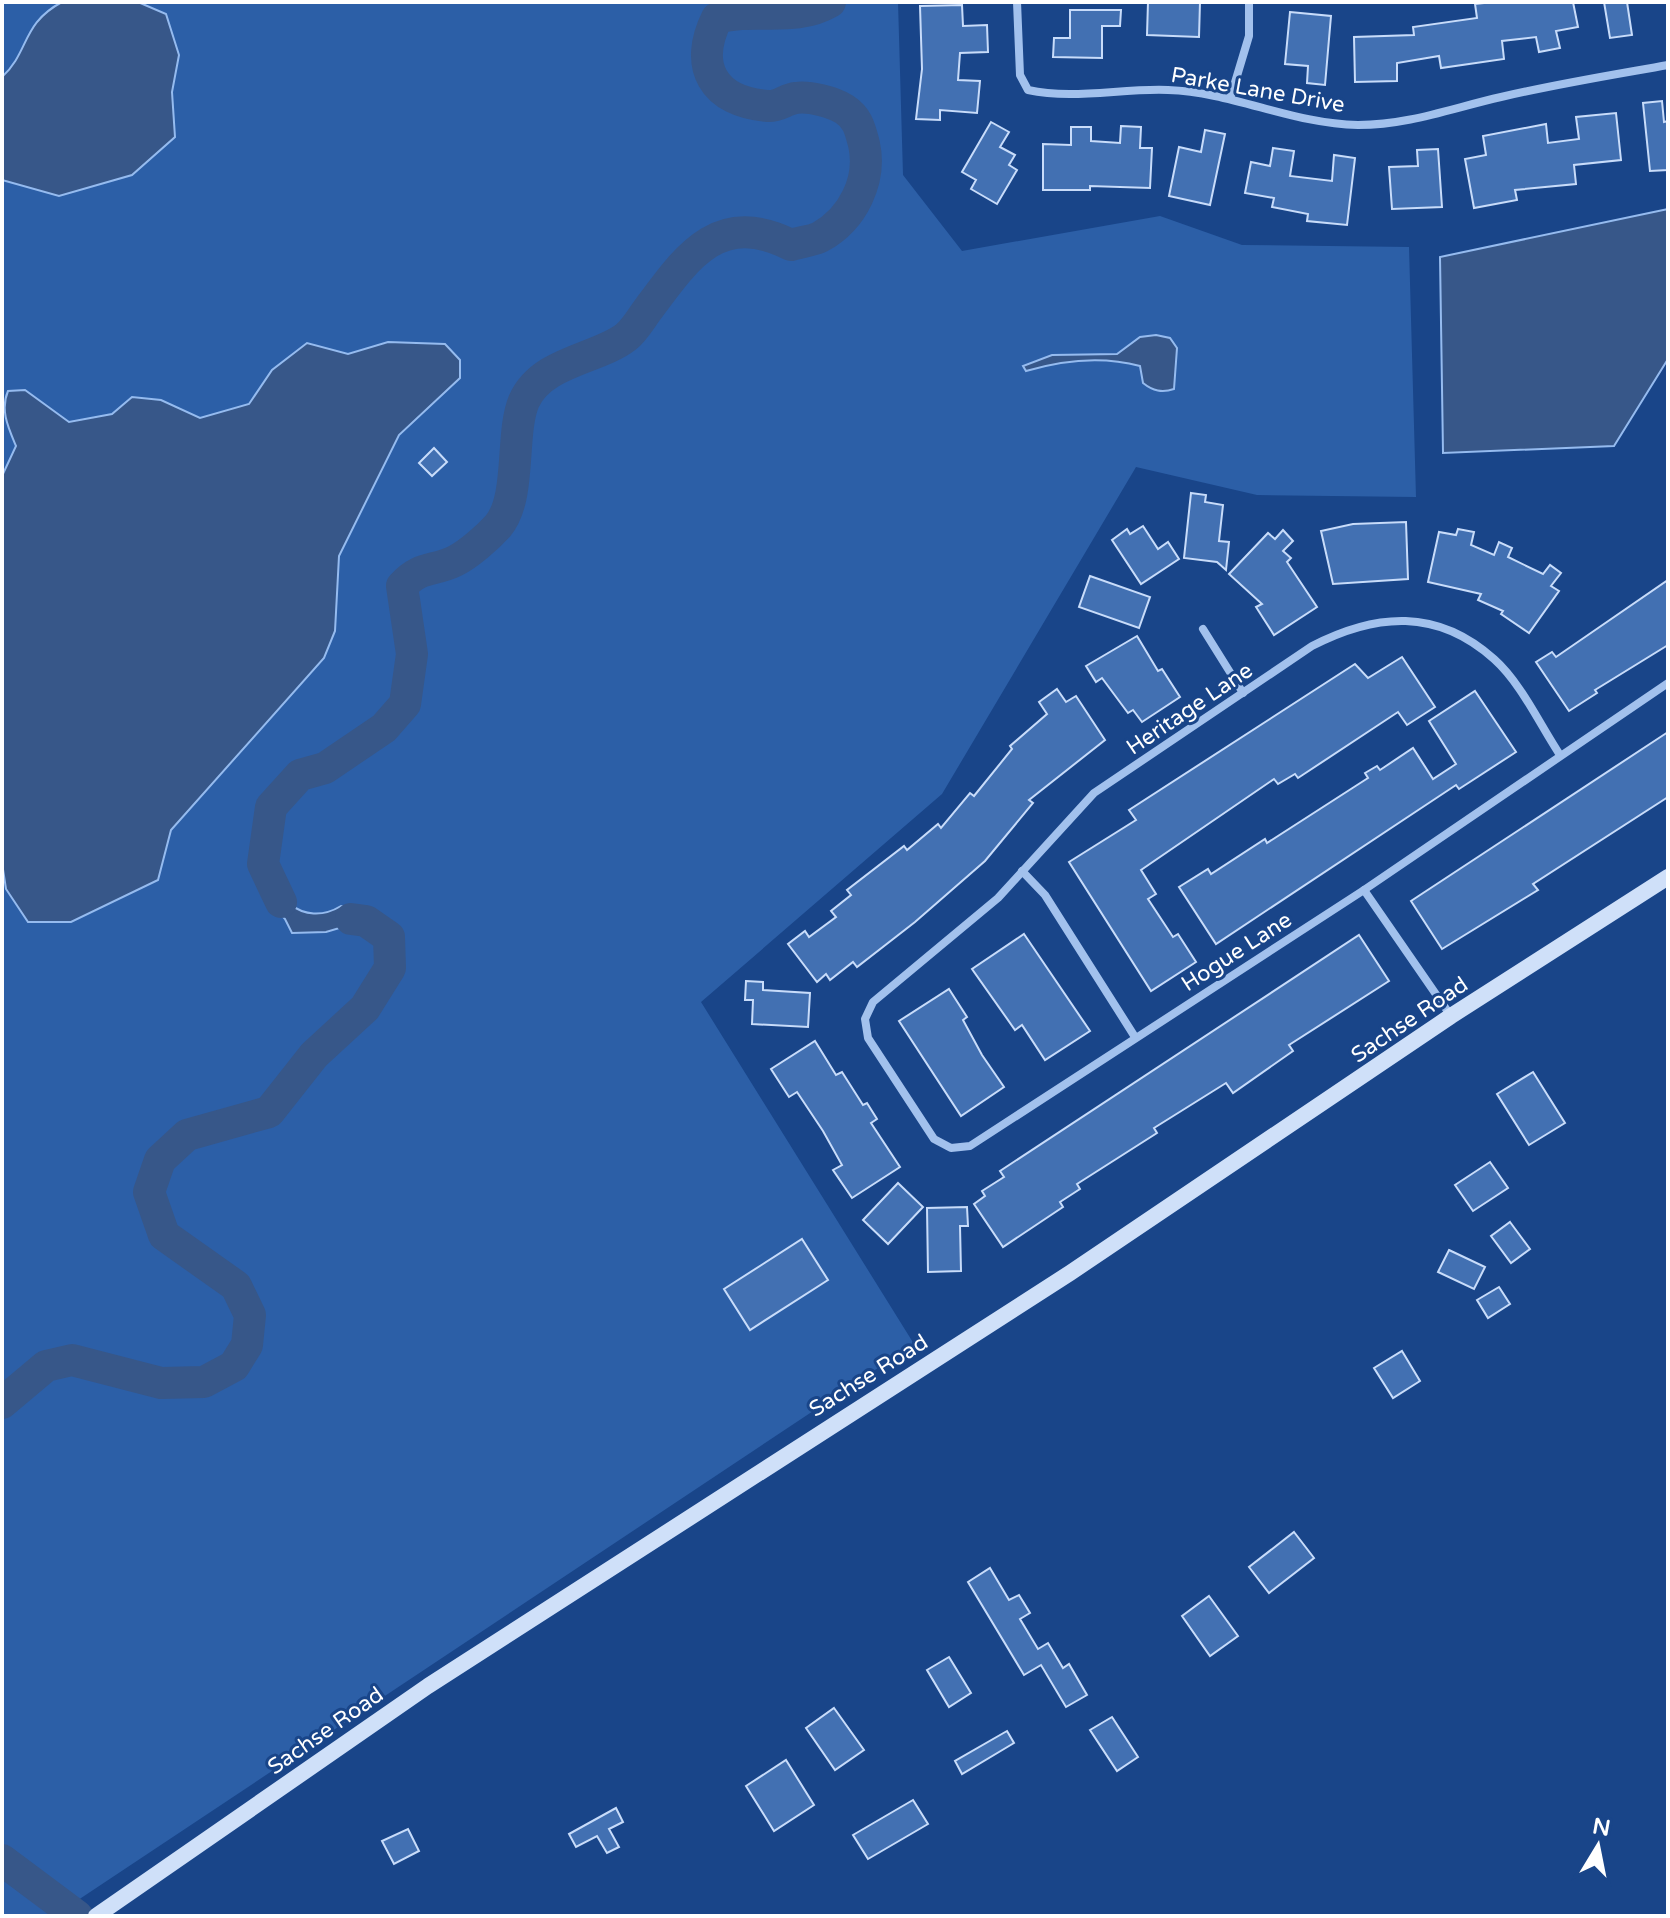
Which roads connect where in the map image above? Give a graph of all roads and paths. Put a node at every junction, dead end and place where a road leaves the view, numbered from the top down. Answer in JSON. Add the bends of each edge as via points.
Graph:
{"nodes":[{"id":1,"x":1017,"y":2,"type":"edge"},
{"id":2,"x":1249,"y":2,"type":"edge"},
{"id":3,"x":1668,"y":65,"type":"edge"},
{"id":4,"x":1230,"y":99,"type":"junction"},
{"id":5,"x":1203,"y":629,"type":"dead end"},
{"id":6,"x":1668,"y":683,"type":"edge"},
{"id":7,"x":1243,"y":693,"type":"junction"},
{"id":8,"x":1560,"y":755,"type":"junction"},
{"id":9,"x":1022,"y":871,"type":"junction"},
{"id":10,"x":1668,"y":877,"type":"edge"},
{"id":11,"x":1364,"y":890,"type":"junction"},
{"id":12,"x":1451,"y":1016,"type":"junction"},
{"id":13,"x":865,"y":1019,"type":"joint"},
{"id":14,"x":1135,"y":1037,"type":"junction"},
{"id":15,"x":96,"y":1916,"type":"edge"}],
"edges":[{"from":1,"to":4,"type":"street","name":"Parke Lane Drive","via":[[1020,75],[1028,90],[1167,90]]},
{"from":2,"to":4,"type":"street","via":[[1249,36]]},
{"from":3,"to":4,"type":"street","name":"Parke Lane Drive","via":[[1399,123],[1318,122]]},
{"from":5,"to":7,"type":"street"},
{"from":6,"to":8,"type":"street","name":"Hogue Lane"},
{"from":7,"to":8,"type":"street","name":"Heritage Lane","via":[[1341,631],[1405,619],[1438,626],[1496,660]]},
{"from":7,"to":9,"type":"street","name":"Heritage Lane","via":[[1094,793]]},
{"from":8,"to":11,"type":"street","name":"Hogue Lane"},
{"from":9,"to":13,"type":"street","name":"Heritage Lane","via":[[998,898],[873,1002]]},
{"from":9,"to":14,"type":"street","via":[[1045,895]]},
{"from":10,"to":12,"type":"main road","name":"Sachse Road"},
{"from":11,"to":12,"type":"street"},
{"from":11,"to":14,"type":"street","name":"Hogue Lane"},
{"from":12,"to":15,"type":"main road","name":"Sachse Road","via":[[1070,1273],[428,1686]]},
{"from":13,"to":14,"type":"street","name":"Hogue Lane","via":[[868,1038],[929,1131],[942,1145],[961,1149]]}]}
